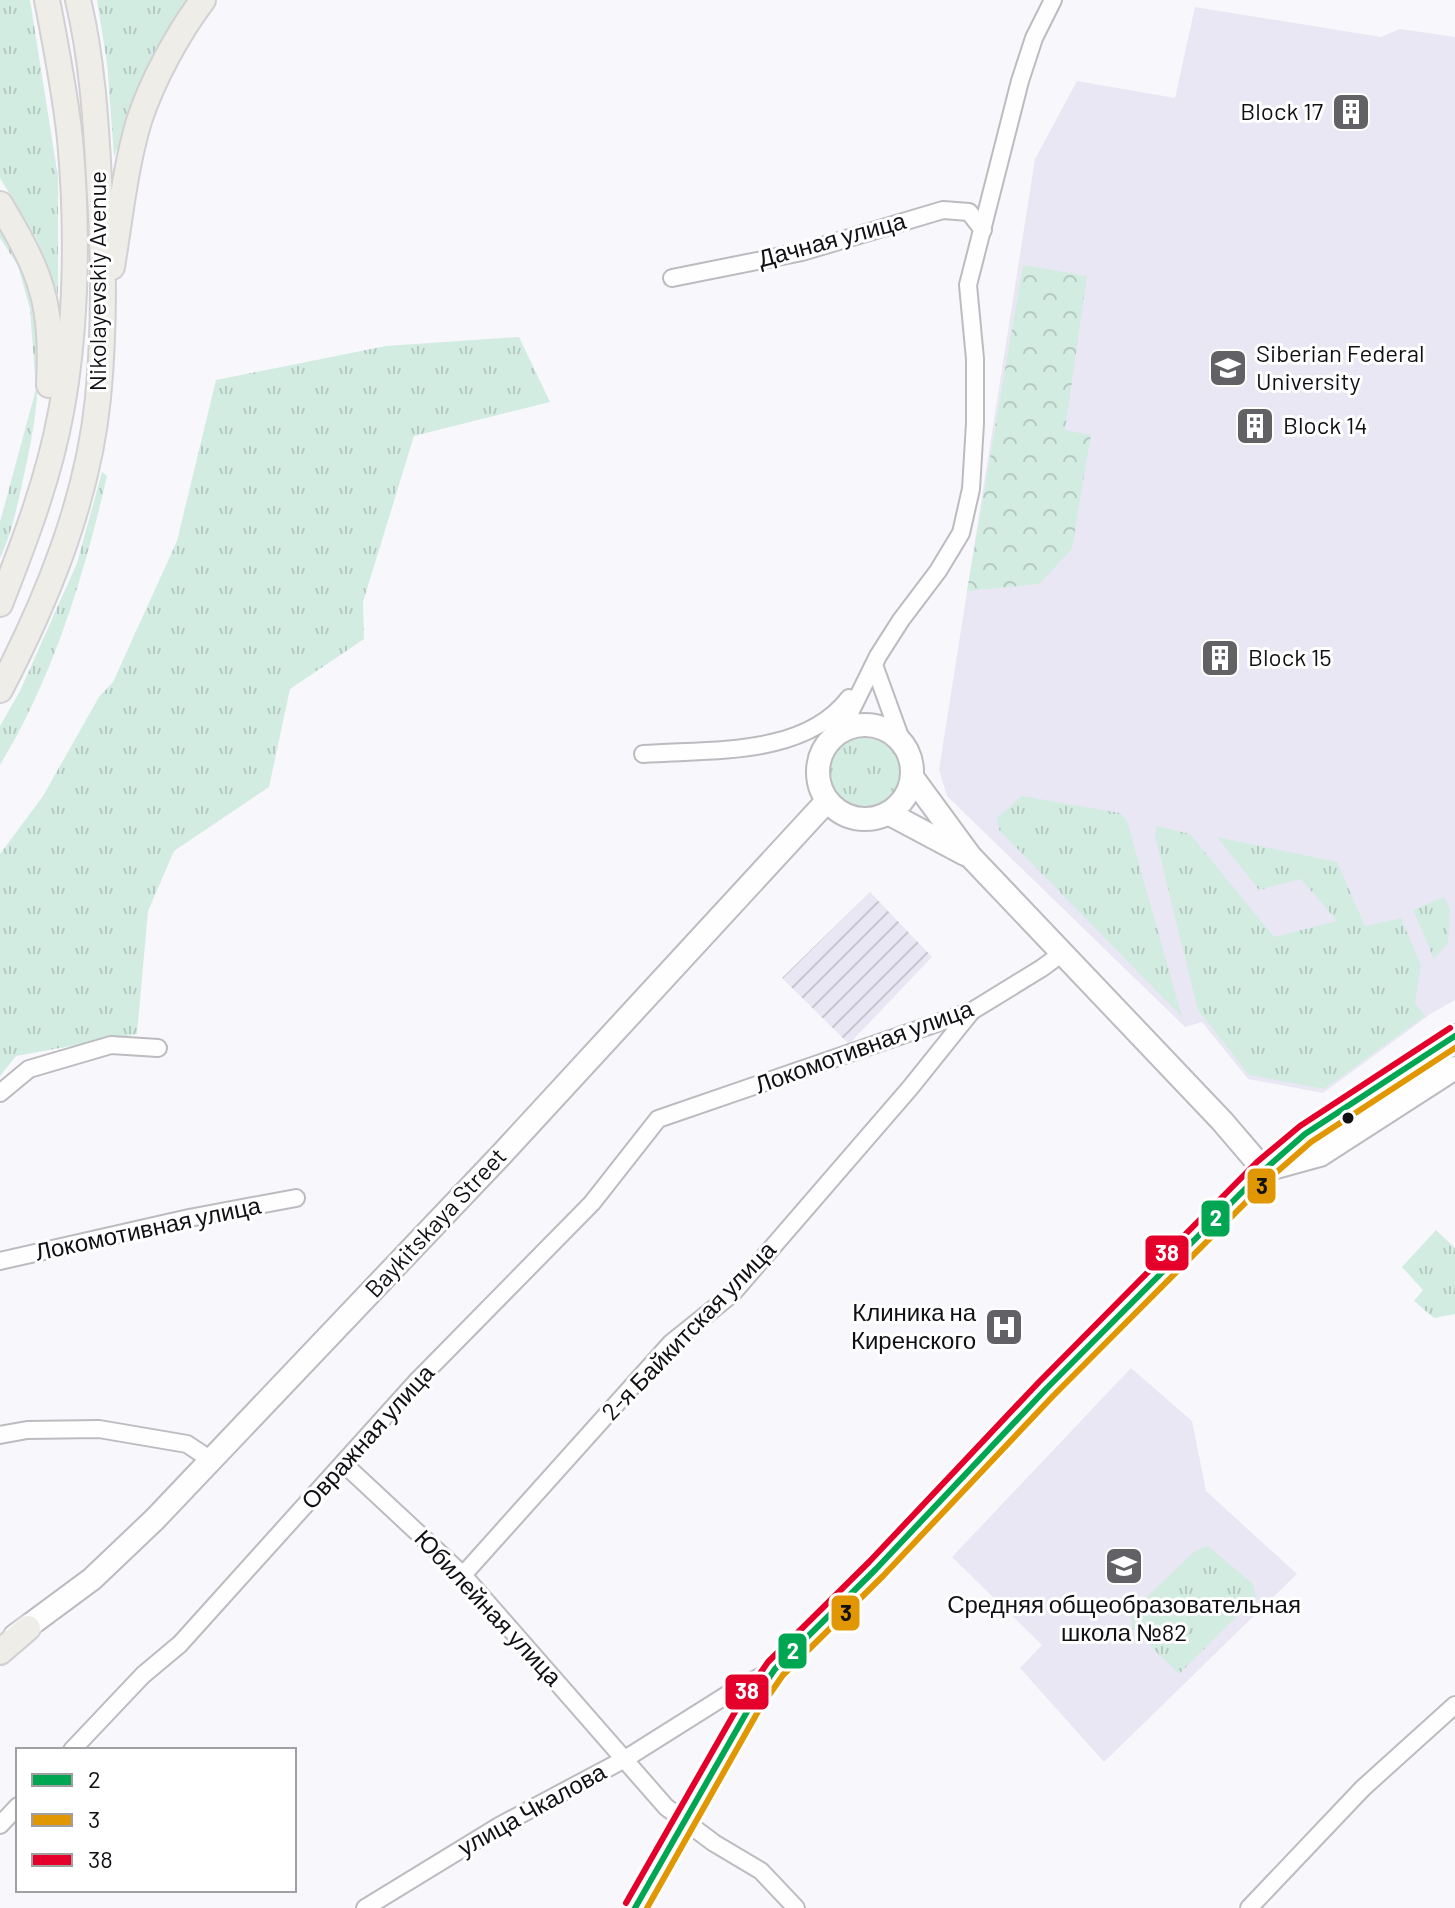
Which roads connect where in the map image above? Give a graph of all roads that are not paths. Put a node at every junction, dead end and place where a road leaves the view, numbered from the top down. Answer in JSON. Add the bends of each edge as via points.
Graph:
{"nodes":[{"id":1,"x":47,"y":0,"type":"edge"},
{"id":2,"x":78,"y":0,"type":"edge"},
{"id":3,"x":203,"y":0,"type":"edge"},
{"id":4,"x":1053,"y":0,"type":"edge"},
{"id":5,"x":0,"y":204,"type":"edge"},
{"id":6,"x":983,"y":230,"type":"junction"},
{"id":7,"x":672,"y":278,"type":"dead end"},
{"id":8,"x":102,"y":325,"type":"junction"},
{"id":9,"x":46,"y":471,"type":"junction"},
{"id":10,"x":0,"y":604,"type":"edge"},
{"id":11,"x":874,"y":665,"type":"junction"},
{"id":12,"x":0,"y":690,"type":"edge"},
{"id":13,"x":841,"y":731,"type":"junction"},
{"id":14,"x":903,"y":745,"type":"junction"},
{"id":15,"x":643,"y":754,"type":"dead end"},
{"id":16,"x":912,"y":777,"type":"junction"},
{"id":17,"x":827,"y":801,"type":"junction"},
{"id":18,"x":888,"y":813,"type":"junction"},
{"id":19,"x":970,"y":856,"type":"junction"},
{"id":20,"x":1061,"y":954,"type":"junction"},
{"id":21,"x":972,"y":1011,"type":"junction"},
{"id":22,"x":1455,"y":1036,"type":"edge"},
{"id":23,"x":158,"y":1048,"type":"dead end"},
{"id":24,"x":1455,"y":1068,"type":"edge"},
{"id":25,"x":0,"y":1093,"type":"edge"},
{"id":26,"x":658,"y":1119,"type":"joint"},
{"id":27,"x":1264,"y":1170,"type":"junction"},
{"id":28,"x":296,"y":1198,"type":"dead end"},
{"id":29,"x":0,"y":1261,"type":"edge"},
{"id":30,"x":0,"y":1435,"type":"edge"},
{"id":31,"x":211,"y":1460,"type":"junction"},
{"id":32,"x":344,"y":1464,"type":"junction"},
{"id":33,"x":463,"y":1575,"type":"junction"},
{"id":34,"x":28,"y":1628,"type":"junction"},
{"id":35,"x":0,"y":1635,"type":"edge"},
{"id":36,"x":0,"y":1645,"type":"edge"},
{"id":37,"x":0,"y":1652,"type":"edge"},
{"id":38,"x":775,"y":1669,"type":"junction"},
{"id":39,"x":1455,"y":1705,"type":"edge"},
{"id":40,"x":74,"y":1748,"type":"edge"},
{"id":41,"x":625,"y":1759,"type":"junction"},
{"id":42,"x":16,"y":1808,"type":"edge"},
{"id":43,"x":686,"y":1822,"type":"junction"},
{"id":44,"x":0,"y":1825,"type":"edge"},
{"id":45,"x":365,"y":1908,"type":"edge"},
{"id":46,"x":635,"y":1908,"type":"edge"},
{"id":47,"x":796,"y":1908,"type":"edge"},
{"id":48,"x":1249,"y":1908,"type":"edge"}],
"edges":[{"from":1,"to":9,"type":"main road","name":"Nikolayevskiy Avenue","via":[[70,140],[74,270],[65,388]]},
{"from":2,"to":8,"type":"main road","name":"Nikolayevskiy Avenue","via":[[92,90]]},
{"from":3,"to":8,"type":"main road","via":[[187,21],[140,118]]},
{"from":4,"to":6,"type":"street","via":[[1020,81]]},
{"from":5,"to":9,"type":"main road","via":[[36,270],[47,303],[51,355]]},
{"from":6,"to":7,"type":"street","name":"Дачная улица","via":[[969,212],[943,210],[802,252]]},
{"from":6,"to":11,"type":"street","via":[[968,285],[975,423],[971,489],[961,533]]},
{"from":8,"to":12,"type":"main road","name":"Nikolayevskiy Avenue","via":[[98,401],[78,494],[47,593]]},
{"from":9,"to":10,"type":"main road","name":"Nikolayevskiy Avenue"},
{"from":11,"to":13,"type":"street"},
{"from":11,"to":14,"type":"street"},
{"from":11,"to":15,"type":"street","via":[[836,715],[808,733],[774,743]]},
{"from":13,"to":14,"type":"main road","via":[[868,725],[894,735]]},
{"from":13,"to":17,"type":"main road","via":[[819,760],[819,785]]},
{"from":14,"to":16,"type":"main road"},
{"from":16,"to":18,"type":"main road","via":[[905,798]]},
{"from":16,"to":19,"type":"main road"},
{"from":17,"to":18,"type":"main road","via":[[846,816],[860,819]]},
{"from":17,"to":31,"type":"main road","name":"Baykitskaya Street"},
{"from":18,"to":19,"type":"main road"},
{"from":19,"to":20,"type":"main road"},
{"from":20,"to":21,"type":"street","name":"Локомотивная улица"},
{"from":20,"to":27,"type":"main road"},
{"from":21,"to":26,"type":"street","name":"Локомотивная улица"},
{"from":21,"to":33,"type":"street","name":"2-я Байкитская улица","via":[[732,1294],[671,1343]]},
{"from":22,"to":27,"type":"main road","via":[[1305,1134]]},
{"from":23,"to":25,"type":"street","via":[[111,1045],[29,1069]]},
{"from":24,"to":27,"type":"main road","via":[[1320,1155]]},
{"from":26,"to":32,"type":"street","name":"Овражная улица","via":[[592,1203],[417,1381]]},
{"from":27,"to":38,"type":"main road"},
{"from":28,"to":29,"type":"street","name":"Локомотивная улица"},
{"from":30,"to":31,"type":"street","via":[[99,1429],[187,1444]]},
{"from":31,"to":34,"type":"main road","name":"Baykitskaya Street","via":[[92,1579]]},
{"from":32,"to":33,"type":"street","name":"Юбилейная улица"},
{"from":32,"to":40,"type":"street","name":"Овражная улица","via":[[180,1644]]},
{"from":33,"to":41,"type":"street","name":"Юбилейная улица"},
{"from":34,"to":35,"type":"main road"},
{"from":34,"to":36,"type":"main road","name":"Baykitskaya Street"},
{"from":34,"to":37,"type":"main road"},
{"from":38,"to":41,"type":"street"},
{"from":38,"to":43,"type":"main road"},
{"from":39,"to":48,"type":"street","via":[[1363,1788]]},
{"from":41,"to":43,"type":"street","name":"улица Чкалова"},
{"from":41,"to":45,"type":"street","name":"улица Чкалова","via":[[499,1826]]},
{"from":42,"to":44,"type":"street"},
{"from":43,"to":46,"type":"main road"},
{"from":43,"to":47,"type":"street","name":"улица Чкалова","via":[[761,1871]]}]}
